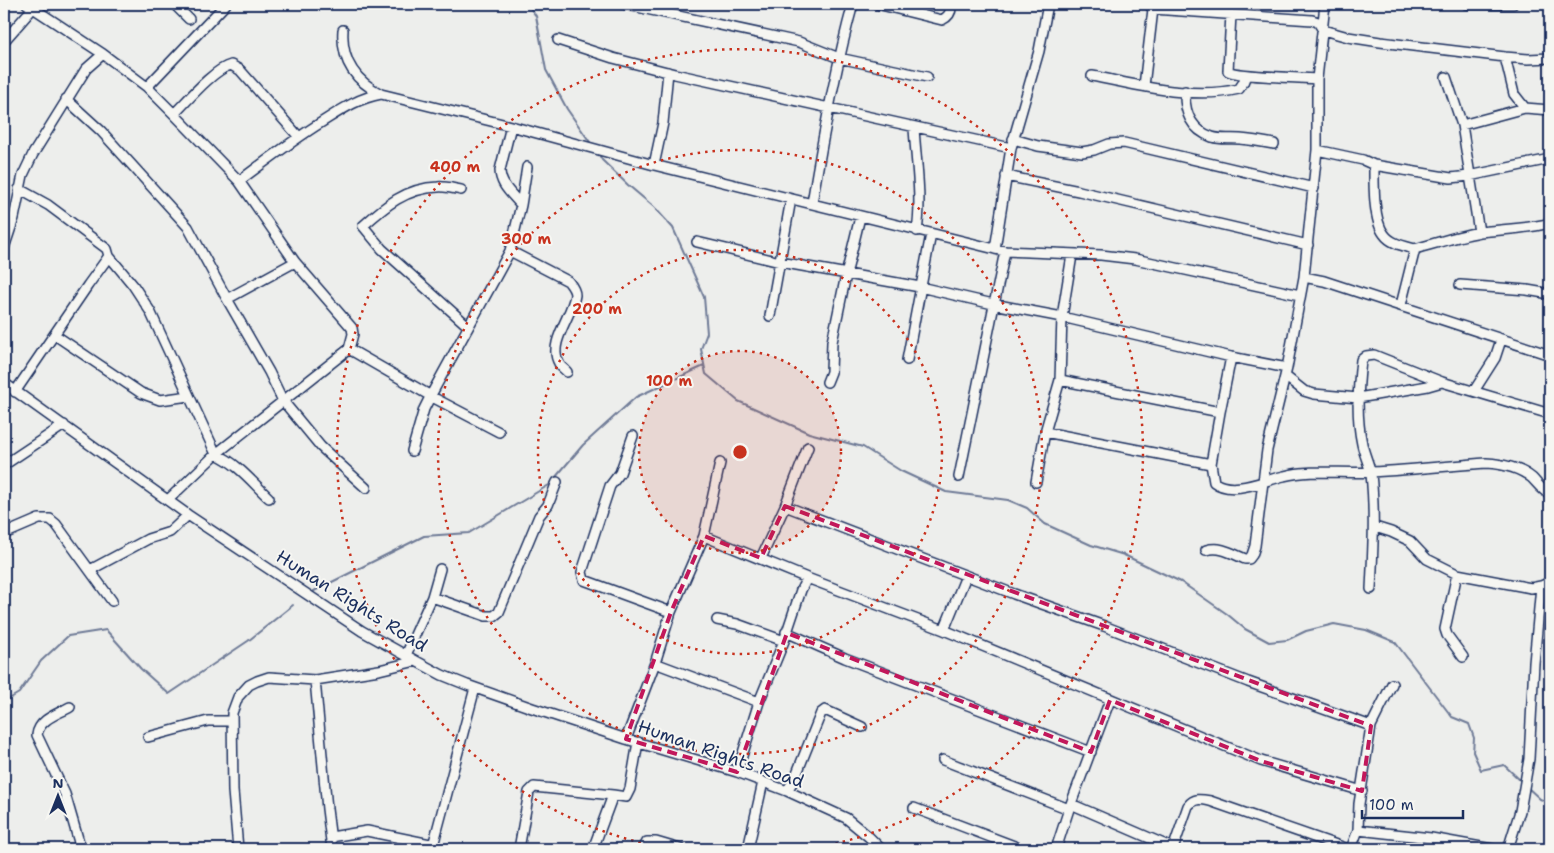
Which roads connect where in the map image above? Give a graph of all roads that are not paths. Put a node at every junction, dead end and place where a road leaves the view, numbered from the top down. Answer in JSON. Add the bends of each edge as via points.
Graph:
{"nodes":[{"id":1,"x":174,"y":4,"type":"edge"},
{"id":2,"x":226,"y":4,"type":"edge"},
{"id":3,"x":623,"y":4,"type":"edge"},
{"id":4,"x":854,"y":4,"type":"edge"},
{"id":5,"x":877,"y":4,"type":"edge"},
{"id":6,"x":951,"y":4,"type":"edge"},
{"id":7,"x":1048,"y":4,"type":"edge"},
{"id":8,"x":1325,"y":4,"type":"edge"},
{"id":9,"x":1467,"y":4,"type":"edge"},
{"id":10,"x":1513,"y":4,"type":"edge"},
{"id":11,"x":30,"y":6,"type":"edge"},
{"id":12,"x":1150,"y":6,"type":"edge"},
{"id":13,"x":1231,"y":14,"type":"junction"},
{"id":14,"x":188,"y":19,"type":"dead end"},
{"id":15,"x":343,"y":30,"type":"dead end"},
{"id":16,"x":1323,"y":30,"type":"junction"},
{"id":17,"x":558,"y":40,"type":"dead end"},
{"id":18,"x":4,"y":41,"type":"edge"},
{"id":19,"x":103,"y":54,"type":"junction"},
{"id":20,"x":1505,"y":57,"type":"junction"},
{"id":21,"x":839,"y":58,"type":"junction"},
{"id":22,"x":1550,"y":58,"type":"edge"},
{"id":23,"x":668,"y":72,"type":"junction"},
{"id":24,"x":1246,"y":75,"type":"junction"},
{"id":25,"x":1092,"y":76,"type":"dead end"},
{"id":26,"x":927,"y":77,"type":"dead end"},
{"id":27,"x":1446,"y":77,"type":"dead end"},
{"id":28,"x":1317,"y":78,"type":"junction"},
{"id":29,"x":1144,"y":86,"type":"junction"},
{"id":30,"x":147,"y":87,"type":"junction"},
{"id":31,"x":1185,"y":92,"type":"junction"},
{"id":32,"x":381,"y":94,"type":"junction"},
{"id":33,"x":66,"y":99,"type":"junction"},
{"id":34,"x":1525,"y":108,"type":"junction"},
{"id":35,"x":829,"y":109,"type":"junction"},
{"id":36,"x":1550,"y":110,"type":"edge"},
{"id":37,"x":174,"y":114,"type":"junction"},
{"id":38,"x":1462,"y":125,"type":"junction"},
{"id":39,"x":511,"y":126,"type":"junction"},
{"id":40,"x":914,"y":128,"type":"junction"},
{"id":41,"x":299,"y":137,"type":"junction"},
{"id":42,"x":1012,"y":144,"type":"junction"},
{"id":43,"x":1274,"y":144,"type":"dead end"},
{"id":44,"x":1317,"y":150,"type":"junction"},
{"id":45,"x":1550,"y":159,"type":"edge"},
{"id":46,"x":654,"y":165,"type":"junction"},
{"id":47,"x":1374,"y":165,"type":"junction"},
{"id":48,"x":527,"y":167,"type":"dead end"},
{"id":49,"x":1006,"y":176,"type":"junction"},
{"id":50,"x":1469,"y":176,"type":"junction"},
{"id":51,"x":239,"y":181,"type":"junction"},
{"id":52,"x":1314,"y":188,"type":"junction"},
{"id":53,"x":19,"y":189,"type":"junction"},
{"id":54,"x":461,"y":190,"type":"dead end"},
{"id":55,"x":792,"y":199,"type":"junction"},
{"id":56,"x":812,"y":203,"type":"junction"},
{"id":57,"x":521,"y":205,"type":"junction"},
{"id":58,"x":860,"y":217,"type":"junction"},
{"id":59,"x":1550,"y":223,"type":"edge"},
{"id":60,"x":917,"y":231,"type":"junction"},
{"id":61,"x":1479,"y":232,"type":"junction"},
{"id":62,"x":931,"y":234,"type":"junction"},
{"id":63,"x":697,"y":242,"type":"dead end"},
{"id":64,"x":1308,"y":245,"type":"junction"},
{"id":65,"x":4,"y":248,"type":"edge"},
{"id":66,"x":1415,"y":249,"type":"junction"},
{"id":67,"x":1000,"y":250,"type":"junction"},
{"id":68,"x":510,"y":252,"type":"junction"},
{"id":69,"x":1072,"y":255,"type":"junction"},
{"id":70,"x":109,"y":256,"type":"junction"},
{"id":71,"x":295,"y":262,"type":"junction"},
{"id":72,"x":780,"y":262,"type":"junction"},
{"id":73,"x":846,"y":274,"type":"junction"},
{"id":74,"x":1304,"y":277,"type":"junction"},
{"id":75,"x":1460,"y":285,"type":"dead end"},
{"id":76,"x":920,"y":287,"type":"junction"},
{"id":77,"x":1550,"y":294,"type":"edge"},
{"id":78,"x":1300,"y":295,"type":"junction"},
{"id":79,"x":226,"y":299,"type":"junction"},
{"id":80,"x":993,"y":304,"type":"junction"},
{"id":81,"x":1401,"y":305,"type":"junction"},
{"id":82,"x":770,"y":316,"type":"dead end"},
{"id":83,"x":1062,"y":317,"type":"junction"},
{"id":84,"x":468,"y":326,"type":"junction"},
{"id":85,"x":55,"y":335,"type":"junction"},
{"id":86,"x":1501,"y":340,"type":"junction"},
{"id":87,"x":349,"y":349,"type":"junction"},
{"id":88,"x":1550,"y":355,"type":"edge"},
{"id":89,"x":1230,"y":358,"type":"junction"},
{"id":90,"x":908,"y":360,"type":"dead end"},
{"id":91,"x":567,"y":372,"type":"dead end"},
{"id":92,"x":1286,"y":372,"type":"junction"},
{"id":93,"x":1060,"y":380,"type":"junction"},
{"id":94,"x":827,"y":382,"type":"dead end"},
{"id":95,"x":1442,"y":382,"type":"junction"},
{"id":96,"x":4,"y":384,"type":"edge"},
{"id":97,"x":15,"y":392,"type":"junction"},
{"id":98,"x":1474,"y":392,"type":"junction"},
{"id":99,"x":430,"y":395,"type":"junction"},
{"id":100,"x":189,"y":396,"type":"junction"},
{"id":101,"x":1358,"y":398,"type":"junction"},
{"id":102,"x":283,"y":401,"type":"junction"},
{"id":103,"x":1220,"y":412,"type":"junction"},
{"id":104,"x":1550,"y":414,"type":"edge"},
{"id":105,"x":64,"y":425,"type":"junction"},
{"id":106,"x":499,"y":432,"type":"dead end"},
{"id":107,"x":1045,"y":432,"type":"junction"},
{"id":108,"x":633,"y":436,"type":"dead end"},
{"id":109,"x":808,"y":447,"type":"dead end"},
{"id":110,"x":412,"y":451,"type":"dead end"},
{"id":111,"x":216,"y":454,"type":"junction"},
{"id":112,"x":720,"y":463,"type":"dead end"},
{"id":113,"x":1211,"y":464,"type":"junction"},
{"id":114,"x":4,"y":465,"type":"edge"},
{"id":115,"x":1370,"y":472,"type":"junction"},
{"id":116,"x":959,"y":476,"type":"dead end"},
{"id":117,"x":557,"y":482,"type":"dead end"},
{"id":118,"x":1036,"y":482,"type":"dead end"},
{"id":119,"x":1263,"y":483,"type":"junction"},
{"id":120,"x":366,"y":488,"type":"dead end"},
{"id":121,"x":1550,"y":494,"type":"edge"},
{"id":122,"x":268,"y":498,"type":"dead end"},
{"id":123,"x":168,"y":500,"type":"junction"},
{"id":124,"x":785,"y":506,"type":"junction"},
{"id":125,"x":188,"y":515,"type":"junction"},
{"id":126,"x":1374,"y":527,"type":"junction"},
{"id":127,"x":4,"y":534,"type":"edge"},
{"id":128,"x":704,"y":536,"type":"junction"},
{"id":129,"x":1206,"y":550,"type":"dead end"},
{"id":130,"x":761,"y":558,"type":"junction"},
{"id":131,"x":440,"y":569,"type":"dead end"},
{"id":132,"x":90,"y":570,"type":"junction"},
{"id":133,"x":1457,"y":574,"type":"junction"},
{"id":134,"x":966,"y":576,"type":"junction"},
{"id":135,"x":808,"y":578,"type":"junction"},
{"id":136,"x":1550,"y":582,"type":"edge"},
{"id":137,"x":1541,"y":586,"type":"junction"},
{"id":138,"x":1371,"y":589,"type":"dead end"},
{"id":139,"x":432,"y":597,"type":"junction"},
{"id":140,"x":112,"y":601,"type":"dead end"},
{"id":141,"x":671,"y":612,"type":"junction"},
{"id":142,"x":716,"y":620,"type":"dead end"},
{"id":143,"x":944,"y":630,"type":"junction"},
{"id":144,"x":785,"y":636,"type":"junction"},
{"id":145,"x":406,"y":655,"type":"junction"},
{"id":146,"x":1463,"y":656,"type":"dead end"},
{"id":147,"x":416,"y":661,"type":"junction"},
{"id":148,"x":655,"y":663,"type":"junction"},
{"id":149,"x":315,"y":680,"type":"junction"},
{"id":150,"x":1392,"y":684,"type":"dead end"},
{"id":151,"x":475,"y":688,"type":"junction"},
{"id":152,"x":1110,"y":700,"type":"junction"},
{"id":153,"x":759,"y":702,"type":"junction"},
{"id":154,"x":70,"y":708,"type":"dead end"},
{"id":155,"x":232,"y":721,"type":"junction"},
{"id":156,"x":1372,"y":726,"type":"junction"},
{"id":157,"x":862,"y":727,"type":"dead end"},
{"id":158,"x":148,"y":736,"type":"dead end"},
{"id":159,"x":626,"y":739,"type":"junction"},
{"id":160,"x":638,"y":742,"type":"junction"},
{"id":161,"x":1091,"y":752,"type":"junction"},
{"id":162,"x":943,"y":760,"type":"dead end"},
{"id":163,"x":736,"y":772,"type":"junction"},
{"id":164,"x":762,"y":782,"type":"junction"},
{"id":165,"x":787,"y":791,"type":"junction"},
{"id":166,"x":1362,"y":791,"type":"junction"},
{"id":167,"x":613,"y":795,"type":"junction"},
{"id":168,"x":1070,"y":807,"type":"junction"},
{"id":169,"x":914,"y":808,"type":"dead end"},
{"id":170,"x":1358,"y":830,"type":"junction"},
{"id":171,"x":331,"y":837,"type":"junction"},
{"id":172,"x":81,"y":849,"type":"edge"},
{"id":173,"x":238,"y":849,"type":"edge"},
{"id":174,"x":332,"y":849,"type":"edge"},
{"id":175,"x":519,"y":849,"type":"edge"},
{"id":176,"x":593,"y":849,"type":"edge"},
{"id":177,"x":643,"y":849,"type":"edge"},
{"id":178,"x":680,"y":849,"type":"edge"},
{"id":179,"x":748,"y":849,"type":"edge"},
{"id":180,"x":880,"y":849,"type":"edge"},
{"id":181,"x":1022,"y":849,"type":"edge"},
{"id":182,"x":1056,"y":849,"type":"edge"},
{"id":183,"x":1173,"y":849,"type":"edge"},
{"id":184,"x":1350,"y":849,"type":"edge"},
{"id":185,"x":1492,"y":849,"type":"edge"},
{"id":186,"x":1508,"y":849,"type":"edge"}],
"edges":[{"from":1,"to":14,"type":"street"},
{"from":2,"to":30,"type":"street"},
{"from":3,"to":21,"type":"street","via":[[799,42]]},
{"from":4,"to":21,"type":"street"},
{"from":5,"to":6,"type":"street","via":[[942,20],[948,17]]},
{"from":7,"to":42,"type":"street","via":[[1039,51]]},
{"from":8,"to":16,"type":"street"},
{"from":9,"to":10,"type":"street"},
{"from":11,"to":18,"type":"street"},
{"from":11,"to":19,"type":"street"},
{"from":12,"to":13,"type":"street"},
{"from":12,"to":29,"type":"street"},
{"from":13,"to":16,"type":"street","via":[[1312,20],[1318,22]]},
{"from":13,"to":24,"type":"street","via":[[1228,71]]},
{"from":15,"to":32,"type":"street","via":[[344,51],[353,71],[367,87]]},
{"from":16,"to":20,"type":"street","via":[[1380,42]]},
{"from":16,"to":28,"type":"street"},
{"from":17,"to":23,"type":"street"},
{"from":19,"to":30,"type":"street"},
{"from":19,"to":33,"type":"street","via":[[86,69]]},
{"from":20,"to":22,"type":"street"},
{"from":20,"to":34,"type":"street","via":[[1514,94]]},
{"from":21,"to":26,"type":"street"},
{"from":21,"to":35,"type":"street"},
{"from":23,"to":35,"type":"street"},
{"from":23,"to":46,"type":"street","via":[[663,123]]},
{"from":24,"to":28,"type":"street"},
{"from":24,"to":31,"type":"street","via":[[1239,89]]},
{"from":25,"to":29,"type":"street"},
{"from":27,"to":38,"type":"street"},
{"from":28,"to":44,"type":"street"},
{"from":29,"to":31,"type":"street"},
{"from":30,"to":37,"type":"street"},
{"from":31,"to":43,"type":"street","via":[[1184,103],[1191,123],[1204,133],[1213,138]]},
{"from":32,"to":39,"type":"street"},
{"from":32,"to":41,"type":"street","via":[[355,101]]},
{"from":33,"to":53,"type":"street","via":[[33,154]]},
{"from":33,"to":79,"type":"street","via":[[101,131],[188,227]]},
{"from":34,"to":36,"type":"street"},
{"from":34,"to":38,"type":"street"},
{"from":35,"to":40,"type":"street"},
{"from":35,"to":56,"type":"street"},
{"from":37,"to":41,"type":"street","via":[[224,66],[231,65],[240,70]]},
{"from":37,"to":51,"type":"street"},
{"from":38,"to":50,"type":"street"},
{"from":39,"to":46,"type":"street"},
{"from":39,"to":57,"type":"street","via":[[500,176]]},
{"from":40,"to":42,"type":"street"},
{"from":40,"to":60,"type":"street","via":[[918,166]]},
{"from":41,"to":51,"type":"street"},
{"from":42,"to":49,"type":"street"},
{"from":42,"to":52,"type":"street","via":[[1082,152],[1124,142]]},
{"from":44,"to":47,"type":"street"},
{"from":44,"to":52,"type":"street"},
{"from":45,"to":50,"type":"street"},
{"from":46,"to":55,"type":"street"},
{"from":47,"to":50,"type":"street","via":[[1451,178]]},
{"from":47,"to":66,"type":"street","via":[[1375,202],[1384,234],[1396,244]]},
{"from":48,"to":57,"type":"street"},
{"from":49,"to":64,"type":"street"},
{"from":49,"to":67,"type":"street"},
{"from":50,"to":61,"type":"street"},
{"from":51,"to":71,"type":"street"},
{"from":52,"to":64,"type":"street"},
{"from":53,"to":65,"type":"street"},
{"from":53,"to":70,"type":"street","via":[[83,230],[107,249]]},
{"from":54,"to":84,"type":"street","via":[[438,187],[413,191],[395,199],[363,226],[382,250]]},
{"from":55,"to":56,"type":"street"},
{"from":55,"to":72,"type":"street"},
{"from":56,"to":58,"type":"street"},
{"from":57,"to":68,"type":"street"},
{"from":58,"to":60,"type":"street"},
{"from":58,"to":73,"type":"street"},
{"from":59,"to":61,"type":"street","via":[[1533,228]]},
{"from":60,"to":62,"type":"street"},
{"from":61,"to":66,"type":"street"},
{"from":62,"to":67,"type":"street"},
{"from":62,"to":76,"type":"street"},
{"from":63,"to":72,"type":"street"},
{"from":64,"to":74,"type":"street"},
{"from":66,"to":81,"type":"street"},
{"from":67,"to":69,"type":"street"},
{"from":67,"to":80,"type":"street"},
{"from":68,"to":84,"type":"street"},
{"from":68,"to":91,"type":"street","via":[[573,286],[575,294],[559,337],[556,357]]},
{"from":69,"to":78,"type":"street","via":[[1135,259]]},
{"from":69,"to":83,"type":"street"},
{"from":70,"to":85,"type":"street"},
{"from":70,"to":100,"type":"street","via":[[150,311]]},
{"from":71,"to":79,"type":"street"},
{"from":71,"to":87,"type":"street","via":[[352,328]]},
{"from":72,"to":73,"type":"street"},
{"from":72,"to":82,"type":"street"},
{"from":73,"to":76,"type":"street"},
{"from":73,"to":94,"type":"street"},
{"from":74,"to":78,"type":"street"},
{"from":74,"to":81,"type":"street","via":[[1324,280]]},
{"from":75,"to":77,"type":"street"},
{"from":76,"to":80,"type":"street"},
{"from":76,"to":90,"type":"street"},
{"from":78,"to":92,"type":"street"},
{"from":79,"to":102,"type":"street"},
{"from":80,"to":83,"type":"street"},
{"from":80,"to":116,"type":"street"},
{"from":81,"to":86,"type":"street"},
{"from":83,"to":89,"type":"street"},
{"from":83,"to":93,"type":"street"},
{"from":84,"to":99,"type":"street"},
{"from":85,"to":97,"type":"street"},
{"from":85,"to":100,"type":"street","via":[[141,393],[160,400]]},
{"from":86,"to":88,"type":"street"},
{"from":86,"to":98,"type":"street","via":[[1495,358]]},
{"from":87,"to":99,"type":"street"},
{"from":87,"to":102,"type":"street"},
{"from":89,"to":92,"type":"street"},
{"from":89,"to":103,"type":"street"},
{"from":92,"to":101,"type":"street","via":[[1304,391]]},
{"from":92,"to":119,"type":"street"},
{"from":93,"to":103,"type":"street"},
{"from":93,"to":107,"type":"street"},
{"from":95,"to":98,"type":"street"},
{"from":95,"to":101,"type":"street"},
{"from":95,"to":101,"type":"street","via":[[1374,355],[1366,356],[1361,360]]},
{"from":96,"to":97,"type":"street","name":"Human Rights Road"},
{"from":97,"to":105,"type":"street","name":"Human Rights Road"},
{"from":98,"to":104,"type":"street"},
{"from":99,"to":106,"type":"street"},
{"from":99,"to":110,"type":"street"},
{"from":100,"to":111,"type":"street"},
{"from":101,"to":115,"type":"street","via":[[1362,444]]},
{"from":102,"to":111,"type":"street"},
{"from":102,"to":120,"type":"street","via":[[321,447]]},
{"from":103,"to":113,"type":"street"},
{"from":105,"to":114,"type":"street"},
{"from":105,"to":123,"type":"street","name":"Human Rights Road"},
{"from":107,"to":113,"type":"street"},
{"from":107,"to":118,"type":"street"},
{"from":108,"to":141,"type":"street","via":[[620,473],[610,486],[582,577]]},
{"from":109,"to":124,"type":"street"},
{"from":111,"to":122,"type":"street","via":[[232,463]]},
{"from":111,"to":123,"type":"street"},
{"from":112,"to":128,"type":"street"},
{"from":113,"to":119,"type":"street","via":[[1214,482],[1218,486],[1230,488]]},
{"from":115,"to":119,"type":"street","via":[[1310,473]]},
{"from":115,"to":121,"type":"street","via":[[1500,464],[1519,469]]},
{"from":115,"to":126,"type":"street"},
{"from":117,"to":139,"type":"street","via":[[499,612],[486,616]]},
{"from":119,"to":129,"type":"street","via":[[1255,546],[1249,559],[1221,548]]},
{"from":123,"to":125,"type":"street","name":"Human Rights Road"},
{"from":124,"to":130,"type":"street"},
{"from":124,"to":134,"type":"street"},
{"from":125,"to":132,"type":"street","via":[[170,532],[148,539]]},
{"from":125,"to":145,"type":"street","name":"Human Rights Road","via":[[362,631]]},
{"from":126,"to":133,"type":"street","via":[[1410,541],[1427,559]]},
{"from":126,"to":138,"type":"street"},
{"from":127,"to":132,"type":"street","via":[[39,519],[50,519]]},
{"from":128,"to":130,"type":"street"},
{"from":128,"to":141,"type":"street"},
{"from":130,"to":135,"type":"street"},
{"from":131,"to":139,"type":"street"},
{"from":132,"to":140,"type":"street"},
{"from":133,"to":137,"type":"street","via":[[1531,588]]},
{"from":133,"to":146,"type":"street","via":[[1445,629]]},
{"from":134,"to":143,"type":"street"},
{"from":134,"to":156,"type":"street"},
{"from":135,"to":143,"type":"street"},
{"from":135,"to":144,"type":"street"},
{"from":136,"to":137,"type":"street"},
{"from":137,"to":186,"type":"street","via":[[1529,759],[1520,811]]},
{"from":139,"to":145,"type":"street"},
{"from":141,"to":148,"type":"street"},
{"from":142,"to":144,"type":"street"},
{"from":143,"to":152,"type":"street"},
{"from":144,"to":153,"type":"street"},
{"from":144,"to":161,"type":"street"},
{"from":145,"to":147,"type":"street","name":"Human Rights Road"},
{"from":147,"to":149,"type":"street"},
{"from":147,"to":151,"type":"street","name":"Human Rights Road"},
{"from":148,"to":153,"type":"street"},
{"from":148,"to":159,"type":"street"},
{"from":149,"to":155,"type":"street","via":[[269,677],[249,685],[238,697]]},
{"from":149,"to":171,"type":"street"},
{"from":150,"to":156,"type":"street"},
{"from":151,"to":159,"type":"street","name":"Human Rights Road"},
{"from":151,"to":171,"type":"street","via":[[434,842],[430,844],[367,831]]},
{"from":152,"to":161,"type":"street"},
{"from":152,"to":166,"type":"street","via":[[1261,761]]},
{"from":153,"to":163,"type":"street"},
{"from":154,"to":172,"type":"street","via":[[44,721],[37,735],[66,794]]},
{"from":155,"to":158,"type":"street","via":[[213,720]]},
{"from":155,"to":173,"type":"street"},
{"from":156,"to":166,"type":"street"},
{"from":157,"to":165,"type":"street","via":[[825,710],[821,713]]},
{"from":159,"to":160,"type":"street","name":"Human Rights Road"},
{"from":160,"to":163,"type":"street","name":"Human Rights Road"},
{"from":160,"to":167,"type":"street","via":[[630,789],[626,797]]},
{"from":161,"to":168,"type":"street"},
{"from":162,"to":168,"type":"street"},
{"from":163,"to":164,"type":"street","name":"Human Rights Road"},
{"from":164,"to":165,"type":"street","name":"Human Rights Road"},
{"from":164,"to":179,"type":"street"},
{"from":165,"to":180,"type":"street","name":"Human Rights Road","via":[[846,818]]},
{"from":166,"to":170,"type":"street"},
{"from":167,"to":175,"type":"street","via":[[534,787],[529,792]]},
{"from":167,"to":176,"type":"street"},
{"from":168,"to":182,"type":"street"},
{"from":168,"to":183,"type":"street"},
{"from":169,"to":181,"type":"street"},
{"from":170,"to":184,"type":"street"},
{"from":170,"to":185,"type":"street"},
{"from":171,"to":174,"type":"street"},
{"from":177,"to":178,"type":"street","via":[[648,842]]},
{"from":183,"to":184,"type":"street","via":[[1188,806],[1199,799]]}]}
